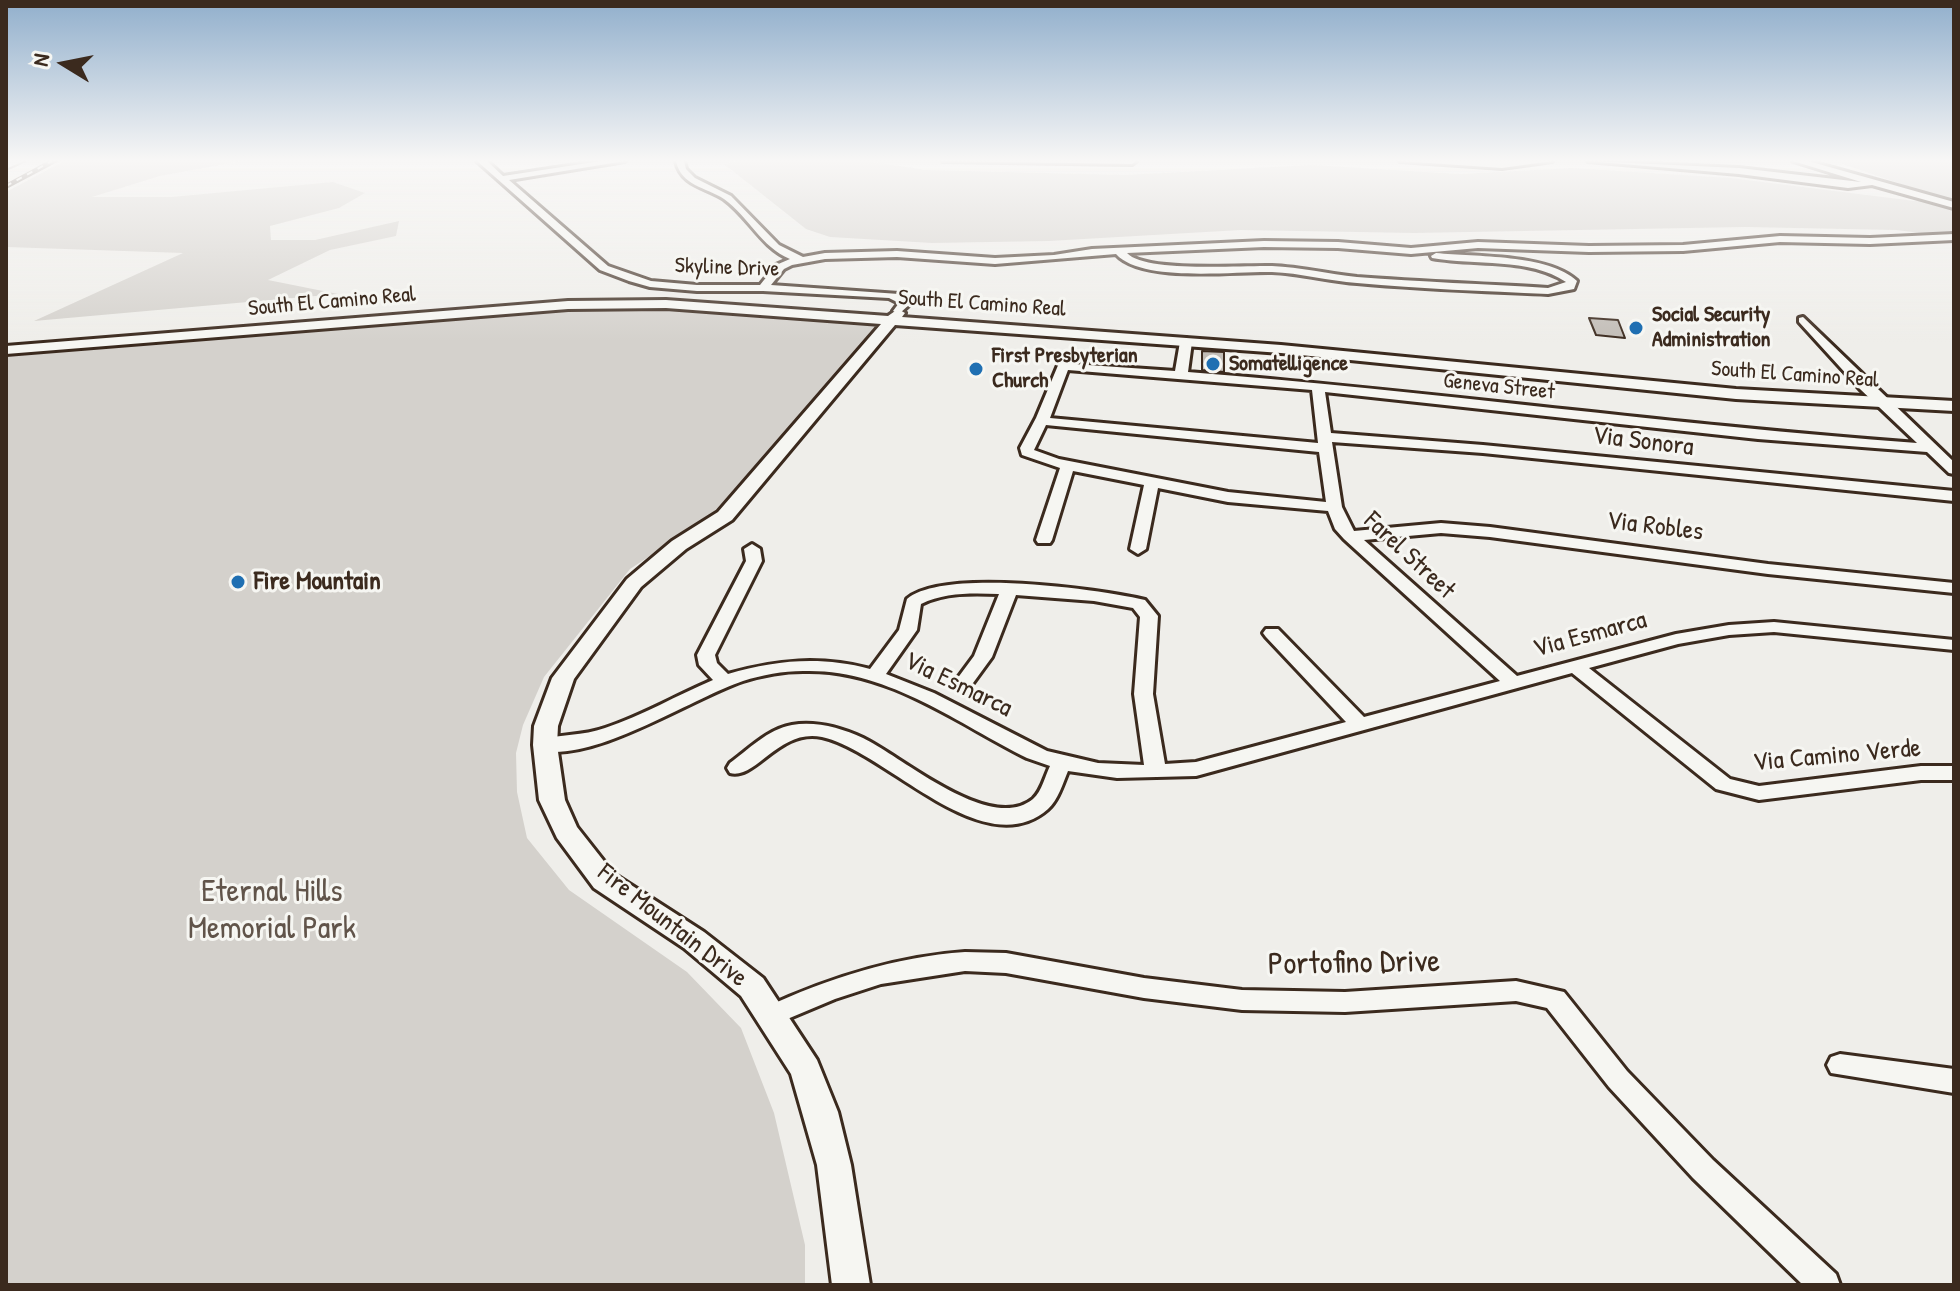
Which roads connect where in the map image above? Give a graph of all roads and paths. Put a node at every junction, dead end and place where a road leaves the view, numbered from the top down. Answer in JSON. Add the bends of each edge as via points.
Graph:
{"nodes":[{"id":1,"x":550,"y":221,"type":"edge"},
{"id":2,"x":746,"y":221,"type":"edge"},
{"id":3,"x":752,"y":221,"type":"edge"},
{"id":4,"x":754,"y":226,"type":"junction"},
{"id":5,"x":1954,"y":237,"type":"edge"},
{"id":6,"x":1926,"y":238,"type":"junction"},
{"id":7,"x":1954,"y":248,"type":"edge"},
{"id":8,"x":1119,"y":251,"type":"junction"},
{"id":9,"x":1418,"y":251,"type":"junction"},
{"id":10,"x":800,"y":259,"type":"junction"},
{"id":11,"x":763,"y":288,"type":"junction"},
{"id":12,"x":896,"y":316,"type":"junction"},
{"id":13,"x":1803,"y":320,"type":"dead end"},
{"id":14,"x":1295,"y":341,"type":"junction"},
{"id":15,"x":6,"y":342,"type":"edge"},
{"id":16,"x":1186,"y":342,"type":"junction"},
{"id":17,"x":6,"y":350,"type":"edge"},
{"id":18,"x":1181,"y":376,"type":"junction"},
{"id":19,"x":1318,"y":388,"type":"junction"},
{"id":20,"x":1954,"y":396,"type":"edge"},
{"id":21,"x":1879,"y":398,"type":"junction"},
{"id":22,"x":1954,"y":406,"type":"edge"},
{"id":23,"x":1043,"y":421,"type":"junction"},
{"id":24,"x":1326,"y":442,"type":"junction"},
{"id":25,"x":1932,"y":448,"type":"junction"},
{"id":26,"x":1062,"y":464,"type":"junction"},
{"id":27,"x":1954,"y":470,"type":"edge"},
{"id":28,"x":1152,"y":482,"type":"junction"},
{"id":29,"x":1954,"y":496,"type":"edge"},
{"id":30,"x":1334,"y":507,"type":"junction"},
{"id":31,"x":1350,"y":536,"type":"junction"},
{"id":32,"x":1044,"y":540,"type":"dead end"},
{"id":33,"x":752,"y":549,"type":"dead end"},
{"id":34,"x":1138,"y":549,"type":"dead end"},
{"id":35,"x":1954,"y":588,"type":"edge"},
{"id":36,"x":1010,"y":589,"type":"junction"},
{"id":37,"x":1272,"y":633,"type":"dead end"},
{"id":38,"x":1954,"y":645,"type":"edge"},
{"id":39,"x":1576,"y":667,"type":"junction"},
{"id":40,"x":876,"y":674,"type":"junction"},
{"id":41,"x":966,"y":679,"type":"dead end"},
{"id":42,"x":724,"y":680,"type":"junction"},
{"id":43,"x":1513,"y":683,"type":"junction"},
{"id":44,"x":1361,"y":726,"type":"junction"},
{"id":45,"x":545,"y":745,"type":"junction"},
{"id":46,"x":1063,"y":761,"type":"junction"},
{"id":47,"x":737,"y":768,"type":"dead end"},
{"id":48,"x":1156,"y":772,"type":"junction"},
{"id":49,"x":1954,"y":773,"type":"edge"},
{"id":50,"x":773,"y":1015,"type":"junction"},
{"id":51,"x":1840,"y":1065,"type":"dead end"},
{"id":52,"x":1954,"y":1081,"type":"edge"},
{"id":53,"x":851,"y":1285,"type":"edge"},
{"id":54,"x":1825,"y":1285,"type":"edge"}],
"edges":[{"from":1,"to":11,"type":"street","name":"Skyline Drive","via":[[604,268],[633,279],[668,286]]},
{"from":2,"to":4,"type":"street"},
{"from":3,"to":4,"type":"street"},
{"from":4,"to":10,"type":"street","via":[[769,245]]},
{"from":5,"to":6,"type":"street"},
{"from":6,"to":7,"type":"street"},
{"from":6,"to":9,"type":"street","via":[[1589,249],[1478,245]]},
{"from":8,"to":9,"type":"street","via":[[1264,244]]},
{"from":8,"to":9,"type":"street","via":[[1127,260],[1166,267],[1272,269],[1356,280],[1548,291],[1570,287],[1572,281],[1546,267]]},
{"from":8,"to":10,"type":"street","via":[[995,261],[885,254]]},
{"from":10,"to":11,"type":"street","via":[[780,267]]},
{"from":11,"to":12,"type":"street","name":"Skyline Drive","via":[[899,297],[905,303]]},
{"from":12,"to":14,"type":"main road","name":"South El Camino Real"},
{"from":12,"to":15,"type":"main road","name":"South El Camino Real","via":[[699,296],[599,296]]},
{"from":12,"to":16,"type":"main road","name":"South El Camino Real"},
{"from":12,"to":17,"type":"main road","name":"South El Camino Real","via":[[601,304]]},
{"from":12,"to":45,"type":"main road","name":"Fire Mountain Drive","via":[[725,516],[634,583],[563,678]]},
{"from":13,"to":21,"type":"street"},
{"from":14,"to":16,"type":"main road"},
{"from":14,"to":21,"type":"main road","name":"South El Camino Real"},
{"from":16,"to":18,"type":"street"},
{"from":16,"to":21,"type":"main road","name":"South El Camino Real","via":[[1721,393]]},
{"from":18,"to":19,"type":"street","name":"Geneva Street"},
{"from":18,"to":23,"type":"street","name":"Geneva Street","via":[[1063,366]]},
{"from":19,"to":24,"type":"street","name":"Farel Street"},
{"from":19,"to":25,"type":"street","name":"Geneva Street"},
{"from":20,"to":21,"type":"main road","name":"South El Camino Real"},
{"from":21,"to":22,"type":"main road","name":"South El Camino Real"},
{"from":21,"to":25,"type":"street"},
{"from":23,"to":24,"type":"street","name":"Via Sonora"},
{"from":23,"to":26,"type":"street","via":[[1027,452]]},
{"from":24,"to":29,"type":"street","name":"Via Sonora","via":[[1425,442],[1809,486]]},
{"from":24,"to":30,"type":"street","name":"Farel Street"},
{"from":25,"to":27,"type":"street"},
{"from":26,"to":28,"type":"street"},
{"from":26,"to":32,"type":"street"},
{"from":28,"to":30,"type":"street","via":[[1228,497]]},
{"from":28,"to":34,"type":"street"},
{"from":30,"to":31,"type":"street","name":"Farel Street"},
{"from":31,"to":35,"type":"street","name":"Via Robles","via":[[1427,528],[1466,530]]},
{"from":31,"to":43,"type":"street","name":"Farel Street"},
{"from":33,"to":42,"type":"street","via":[[754,561],[706,655],[708,665]]},
{"from":36,"to":40,"type":"street","via":[[915,599],[912,623]]},
{"from":36,"to":41,"type":"street","via":[[983,657]]},
{"from":36,"to":48,"type":"street","via":[[1128,600],[1144,607],[1149,616],[1142,658],[1143,713]]},
{"from":37,"to":44,"type":"street"},
{"from":38,"to":39,"type":"street","name":"Via Esmarca","via":[[1774,627],[1676,639]]},
{"from":39,"to":43,"type":"street","name":"Via Esmarca"},
{"from":39,"to":49,"type":"street","name":"Via Camino Verde","via":[[1723,784],[1743,791]]},
{"from":40,"to":42,"type":"street","name":"Via Esmarca","via":[[802,665]]},
{"from":40,"to":46,"type":"street","name":"Via Esmarca","via":[[919,691],[1040,756]]},
{"from":42,"to":45,"type":"street","name":"Via Esmarca","via":[[626,730]]},
{"from":43,"to":44,"type":"street","name":"Via Esmarca"},
{"from":44,"to":48,"type":"street","name":"Via Esmarca","via":[[1196,769]]},
{"from":45,"to":50,"type":"main road","name":"Fire Mountain Drive","via":[[552,800],[566,831],[604,881],[694,940],[752,987]]},
{"from":46,"to":47,"type":"street","via":[[1039,805],[1001,817],[971,811],[845,734],[794,731]]},
{"from":46,"to":48,"type":"street","name":"Via Esmarca"},
{"from":50,"to":53,"type":"main road","name":"Fire Mountain Drive","via":[[806,1070],[821,1112]]},
{"from":50,"to":54,"type":"street","name":"Portofino Drive","via":[[881,972],[960,961],[999,962],[1137,988],[1244,1000],[1340,1005],[1516,991],[1555,999],[1703,1169]]},
{"from":51,"to":52,"type":"street"}]}
